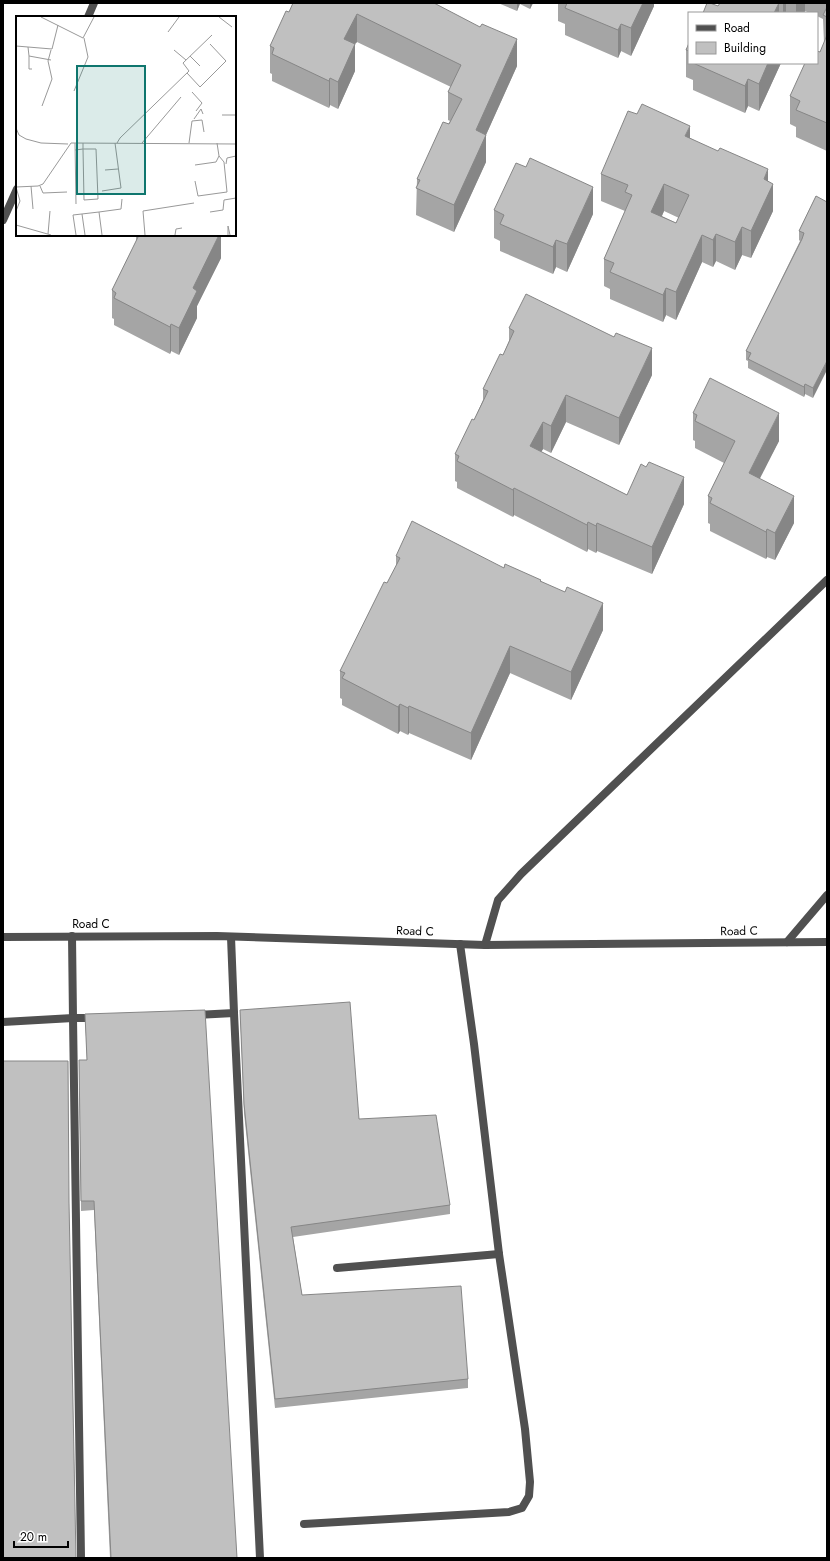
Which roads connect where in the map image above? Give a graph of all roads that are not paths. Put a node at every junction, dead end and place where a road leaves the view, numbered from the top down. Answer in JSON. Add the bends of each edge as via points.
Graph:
{"nodes":[{"id":1,"x":94,"y":3,"type":"edge"},
{"id":2,"x":88,"y":16,"type":"edge"},
{"id":3,"x":16,"y":191,"type":"edge"},
{"id":4,"x":3,"y":220,"type":"edge"},
{"id":5,"x":827,"y":580,"type":"edge"},
{"id":6,"x":827,"y":895,"type":"edge"},
{"id":7,"x":72,"y":936,"type":"junction"},
{"id":8,"x":3,"y":937,"type":"edge"},
{"id":9,"x":231,"y":937,"type":"junction"},
{"id":10,"x":787,"y":942,"type":"junction"},
{"id":11,"x":827,"y":942,"type":"edge"},
{"id":12,"x":460,"y":944,"type":"junction"},
{"id":13,"x":485,"y":945,"type":"junction"},
{"id":14,"x":234,"y":1014,"type":"junction"},
{"id":15,"x":188,"y":1015,"type":"edge"},
{"id":16,"x":104,"y":1017,"type":"edge"},
{"id":17,"x":73,"y":1018,"type":"junction"},
{"id":18,"x":3,"y":1022,"type":"edge"},
{"id":19,"x":500,"y":1254,"type":"junction"},
{"id":20,"x":337,"y":1268,"type":"dead end"},
{"id":21,"x":304,"y":1524,"type":"dead end"},
{"id":22,"x":81,"y":1558,"type":"edge"},
{"id":23,"x":260,"y":1558,"type":"edge"}],
"edges":[{"from":1,"to":2,"type":"street"},
{"from":3,"to":4,"type":"street"},
{"from":5,"to":13,"type":"street","via":[[521,874],[498,900]]},
{"from":6,"to":10,"type":"street"},
{"from":7,"to":8,"type":"street","name":"Road C"},
{"from":7,"to":9,"type":"street","name":"Road C"},
{"from":7,"to":17,"type":"street"},
{"from":9,"to":12,"type":"street","name":"Road C"},
{"from":9,"to":14,"type":"street"},
{"from":10,"to":11,"type":"street","name":"Road C"},
{"from":10,"to":13,"type":"street","name":"Road C"},
{"from":12,"to":13,"type":"street","name":"Road C"},
{"from":12,"to":19,"type":"street"},
{"from":14,"to":15,"type":"street"},
{"from":14,"to":23,"type":"street"},
{"from":16,"to":17,"type":"street"},
{"from":17,"to":18,"type":"street"},
{"from":17,"to":22,"type":"street"},
{"from":19,"to":20,"type":"street"},
{"from":19,"to":21,"type":"street","via":[[524,1421],[530,1482],[529,1496],[522,1508],[509,1512]]}]}
